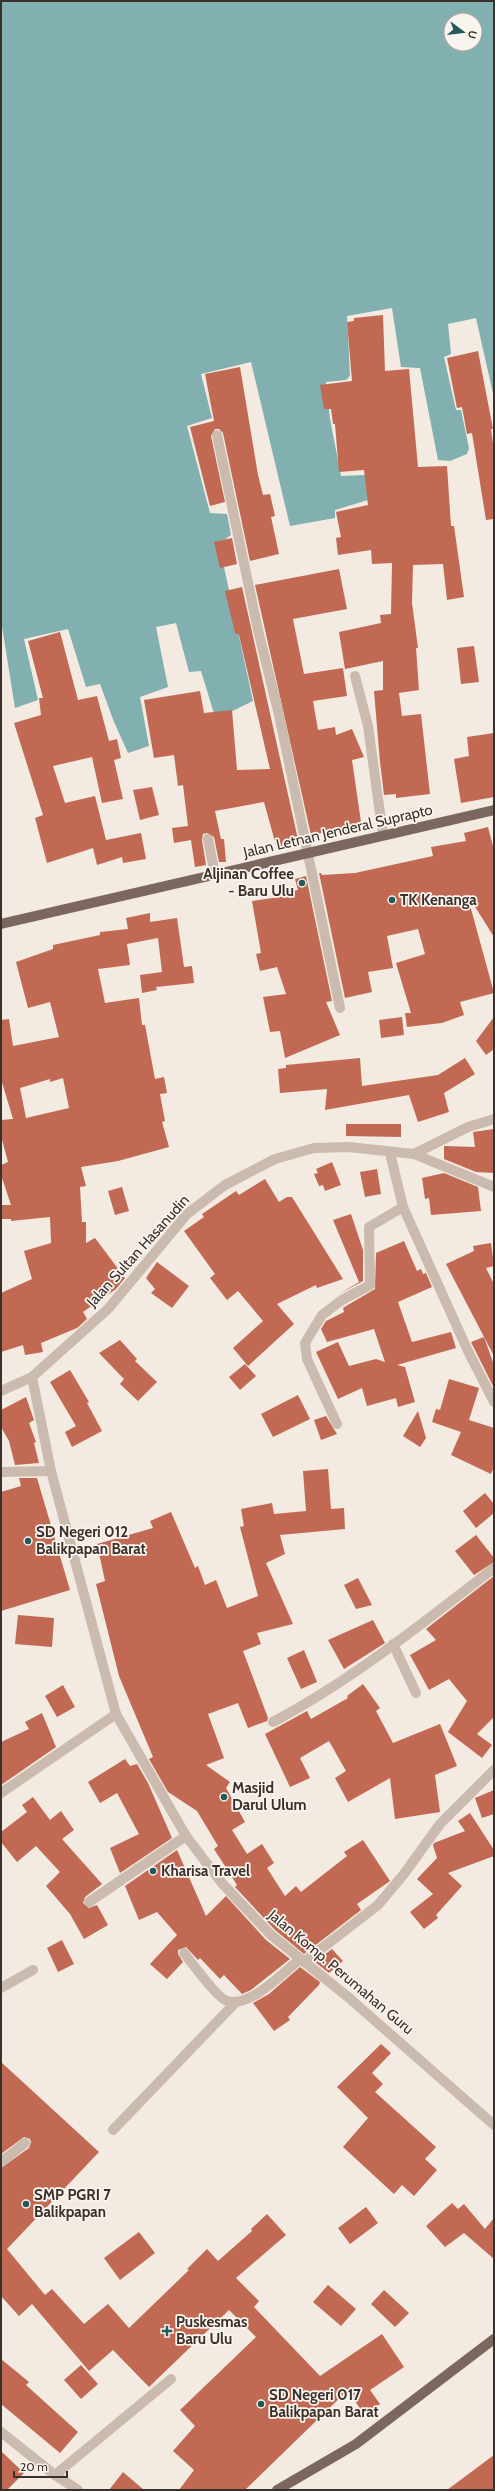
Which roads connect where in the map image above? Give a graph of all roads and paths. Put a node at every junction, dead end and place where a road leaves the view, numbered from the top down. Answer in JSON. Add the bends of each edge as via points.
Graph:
{"nodes":[{"id":1,"x":217,"y":435,"type":"dead end"},
{"id":2,"x":355,"y":676,"type":"dead end"},
{"id":3,"x":494,"y":810,"type":"edge"},
{"id":4,"x":383,"y":835,"type":"junction"},
{"id":5,"x":208,"y":840,"type":"dead end"},
{"id":6,"x":307,"y":852,"type":"junction"},
{"id":7,"x":215,"y":875,"type":"junction"},
{"id":8,"x":1,"y":924,"type":"edge"},
{"id":9,"x":340,"y":1008,"type":"dead end"},
{"id":10,"x":494,"y":1119,"type":"edge"},
{"id":11,"x":390,"y":1153,"type":"junction"},
{"id":12,"x":414,"y":1154,"type":"junction"},
{"id":13,"x":494,"y":1187,"type":"edge"},
{"id":14,"x":403,"y":1207,"type":"junction"},
{"id":15,"x":32,"y":1377,"type":"junction"},
{"id":16,"x":1,"y":1391,"type":"edge"},
{"id":17,"x":494,"y":1402,"type":"edge"},
{"id":18,"x":337,"y":1424,"type":"dead end"},
{"id":19,"x":51,"y":1471,"type":"junction"},
{"id":20,"x":1,"y":1472,"type":"edge"},
{"id":21,"x":494,"y":1568,"type":"edge"},
{"id":22,"x":393,"y":1644,"type":"junction"},
{"id":23,"x":416,"y":1693,"type":"dead end"},
{"id":24,"x":116,"y":1714,"type":"junction"},
{"id":25,"x":273,"y":1722,"type":"dead end"},
{"id":26,"x":494,"y":1771,"type":"edge"},
{"id":27,"x":1,"y":1793,"type":"edge"},
{"id":28,"x":186,"y":1836,"type":"junction"},
{"id":29,"x":89,"y":1902,"type":"dead end"},
{"id":30,"x":184,"y":1954,"type":"dead end"},
{"id":31,"x":302,"y":1960,"type":"junction"},
{"id":32,"x":33,"y":1970,"type":"dead end"},
{"id":33,"x":1,"y":1988,"type":"edge"},
{"id":34,"x":235,"y":2003,"type":"junction"},
{"id":35,"x":494,"y":2125,"type":"edge"},
{"id":36,"x":113,"y":2130,"type":"dead end"},
{"id":37,"x":25,"y":2144,"type":"dead end"},
{"id":38,"x":1,"y":2162,"type":"edge"},
{"id":39,"x":494,"y":2339,"type":"edge"},
{"id":40,"x":171,"y":2380,"type":"dead end"},
{"id":41,"x":1,"y":2432,"type":"edge"},
{"id":42,"x":55,"y":2476,"type":"junction"},
{"id":43,"x":78,"y":2490,"type":"edge"},
{"id":44,"x":277,"y":2490,"type":"edge"}],
"edges":[{"from":1,"to":6,"type":"street"},
{"from":2,"to":4,"type":"street","via":[[368,726]]},
{"from":3,"to":4,"type":"main road","name":"Jalan Letnan Jenderal Suprapto"},
{"from":4,"to":6,"type":"main road","name":"Jalan Letnan Jenderal Suprapto"},
{"from":5,"to":7,"type":"street"},
{"from":6,"to":7,"type":"main road","name":"Jalan Letnan Jenderal Suprapto"},
{"from":6,"to":9,"type":"street"},
{"from":7,"to":8,"type":"main road","name":"Jalan Letnan Jenderal Suprapto"},
{"from":10,"to":12,"type":"street","via":[[468,1127]]},
{"from":11,"to":12,"type":"street","name":"Jalan Sultan Hasanudin"},
{"from":11,"to":14,"type":"street"},
{"from":11,"to":15,"type":"street","name":"Jalan Sultan Hasanudin","via":[[348,1147],[314,1148],[275,1159],[225,1185],[187,1214],[108,1308]]},
{"from":12,"to":13,"type":"street","name":"Jalan Sultan Hasanudin"},
{"from":14,"to":17,"type":"street"},
{"from":14,"to":18,"type":"street","via":[[369,1227],[370,1285],[342,1300],[322,1315],[304,1342],[307,1359]]},
{"from":15,"to":16,"type":"street","name":"Jalan Sultan Hasanudin"},
{"from":15,"to":19,"type":"street","name":"Jalan Komp. Perumahan Guru"},
{"from":19,"to":20,"type":"street"},
{"from":19,"to":24,"type":"street","name":"Jalan Komp. Perumahan Guru"},
{"from":21,"to":22,"type":"street"},
{"from":22,"to":23,"type":"street"},
{"from":22,"to":25,"type":"street","via":[[332,1687]]},
{"from":24,"to":27,"type":"street"},
{"from":24,"to":28,"type":"street","name":"Jalan Komp. Perumahan Guru"},
{"from":26,"to":31,"type":"street","via":[[440,1824],[378,1905]]},
{"from":28,"to":29,"type":"street"},
{"from":28,"to":31,"type":"street","name":"Jalan Komp. Perumahan Guru","via":[[221,1882],[270,1935]]},
{"from":30,"to":34,"type":"street","via":[[224,2000]]},
{"from":31,"to":34,"type":"street","via":[[247,2001]]},
{"from":31,"to":35,"type":"street","name":"Jalan Komp. Perumahan Guru"},
{"from":32,"to":33,"type":"street"},
{"from":34,"to":36,"type":"street"},
{"from":37,"to":38,"type":"street"},
{"from":39,"to":44,"type":"main road","via":[[356,2444]]},
{"from":40,"to":42,"type":"street"},
{"from":41,"to":42,"type":"street"},
{"from":42,"to":43,"type":"street"}]}
